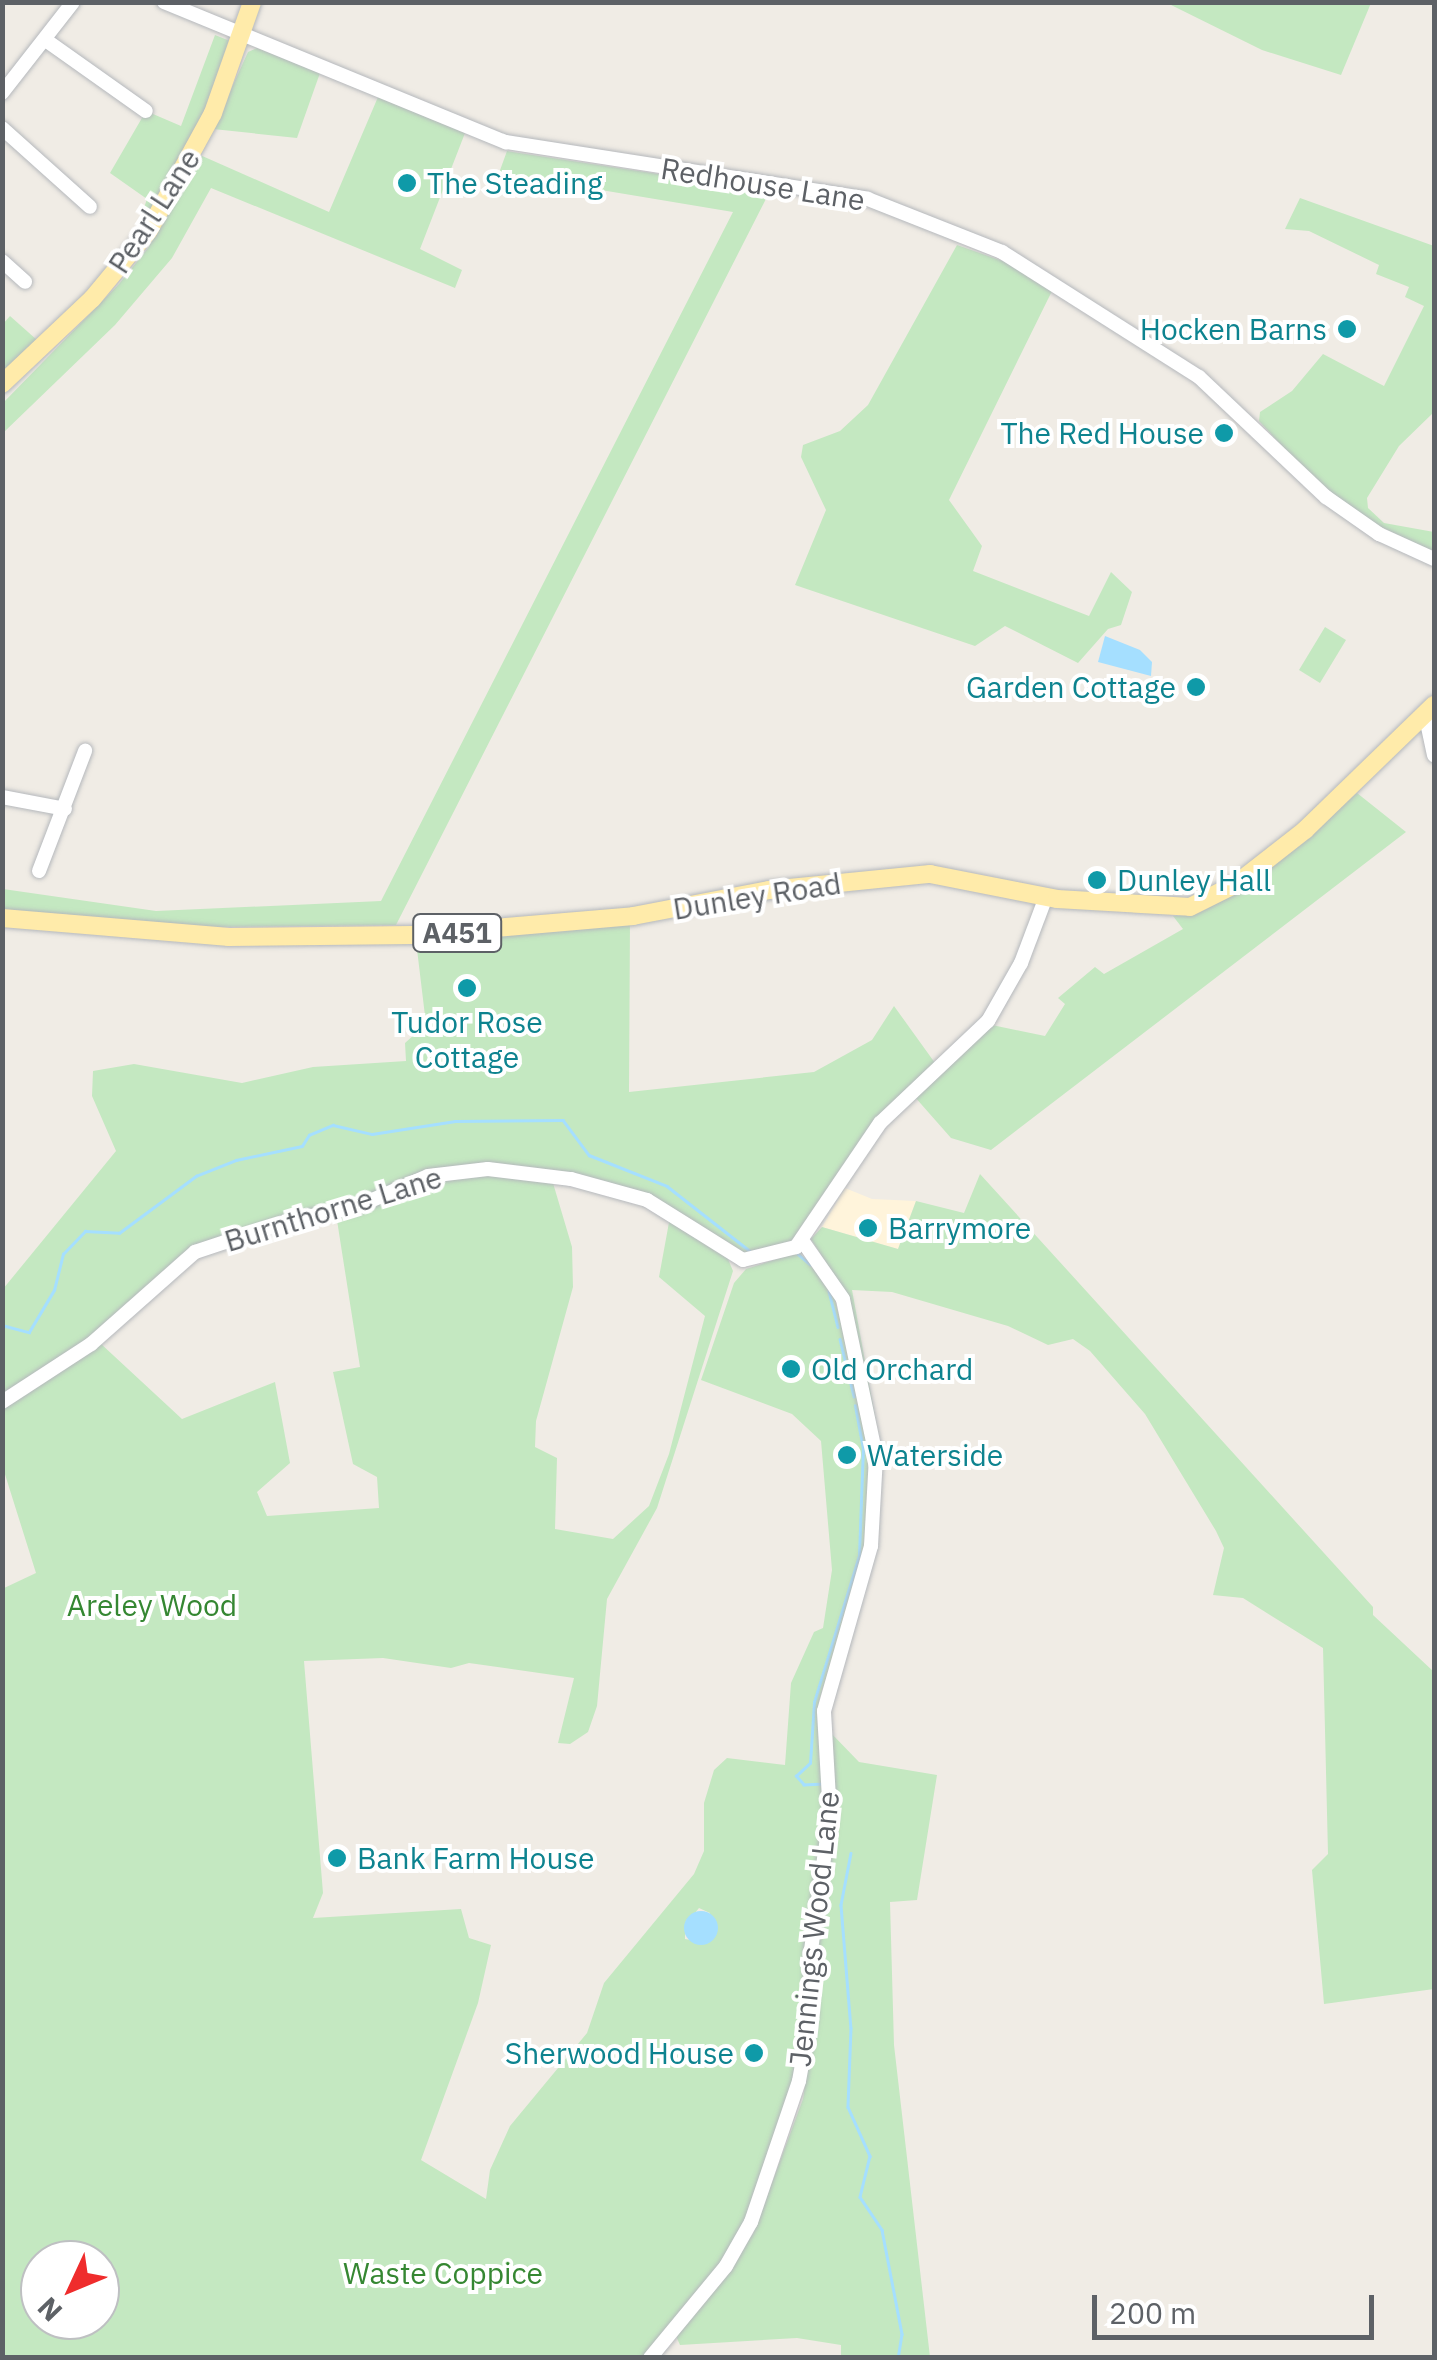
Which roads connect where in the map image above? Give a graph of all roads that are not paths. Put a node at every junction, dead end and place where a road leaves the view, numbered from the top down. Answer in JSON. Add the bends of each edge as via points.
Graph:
{"nodes":[{"id":1,"x":73,"y":2,"type":"edge"},
{"id":2,"x":164,"y":2,"type":"edge"},
{"id":3,"x":252,"y":2,"type":"edge"},
{"id":4,"x":243,"y":36,"type":"junction"},
{"id":5,"x":47,"y":41,"type":"junction"},
{"id":6,"x":2,"y":93,"type":"edge"},
{"id":7,"x":146,"y":110,"type":"dead end"},
{"id":8,"x":2,"y":128,"type":"edge"},
{"id":9,"x":90,"y":207,"type":"dead end"},
{"id":10,"x":2,"y":261,"type":"edge"},
{"id":11,"x":25,"y":282,"type":"dead end"},
{"id":12,"x":2,"y":384,"type":"edge"},
{"id":13,"x":1434,"y":559,"type":"edge"},
{"id":14,"x":1434,"y":705,"type":"edge"},
{"id":15,"x":1400,"y":742,"type":"junction"},
{"id":16,"x":85,"y":751,"type":"dead end"},
{"id":17,"x":1434,"y":753,"type":"edge"},
{"id":18,"x":2,"y":797,"type":"edge"},
{"id":19,"x":66,"y":810,"type":"junction"},
{"id":20,"x":39,"y":871,"type":"dead end"},
{"id":21,"x":1046,"y":896,"type":"junction"},
{"id":22,"x":2,"y":918,"type":"edge"},
{"id":23,"x":804,"y":1243,"type":"junction"},
{"id":24,"x":2,"y":1402,"type":"edge"},
{"id":25,"x":650,"y":2358,"type":"edge"}],
"edges":[{"from":1,"to":5,"type":"street"},
{"from":2,"to":4,"type":"street","name":"Redhouse Lane"},
{"from":3,"to":4,"type":"main road","name":"Pearl Lane"},
{"from":4,"to":12,"type":"main road","name":"Pearl Lane","via":[[214,113],[149,230],[92,298]]},
{"from":4,"to":13,"type":"street","name":"Redhouse Lane","via":[[506,142],[868,199],[1002,252],[1211,386],[1345,510]]},
{"from":5,"to":6,"type":"street"},
{"from":5,"to":7,"type":"street"},
{"from":8,"to":9,"type":"street"},
{"from":10,"to":11,"type":"street"},
{"from":14,"to":15,"type":"main road","name":"Dunley Road","number":"A451"},
{"from":14,"to":17,"type":"street","via":[[1428,727]]},
{"from":15,"to":17,"type":"street","via":[[1421,742]]},
{"from":15,"to":21,"type":"main road","name":"Dunley Road","number":"A451","via":[[1305,830],[1205,902],[1152,909]]},
{"from":16,"to":19,"type":"street"},
{"from":18,"to":19,"type":"street"},
{"from":19,"to":20,"type":"street"},
{"from":21,"to":22,"type":"main road","name":"Dunley Road","number":"A451","via":[[930,874],[769,890],[568,923],[367,937],[229,938]]},
{"from":21,"to":23,"type":"street","via":[[1006,996],[970,1042],[869,1136]]},
{"from":23,"to":24,"type":"street","name":"Burnthorne Lane","via":[[744,1260],[617,1188],[488,1170],[428,1176],[356,1207],[291,1220],[196,1252],[92,1344]]},
{"from":23,"to":25,"type":"street","name":"Jennings Wood Lane","via":[[843,1299],[876,1444],[872,1546],[823,1722],[830,1816],[811,1950],[811,2015],[799,2081],[751,2222],[726,2266]]}]}
